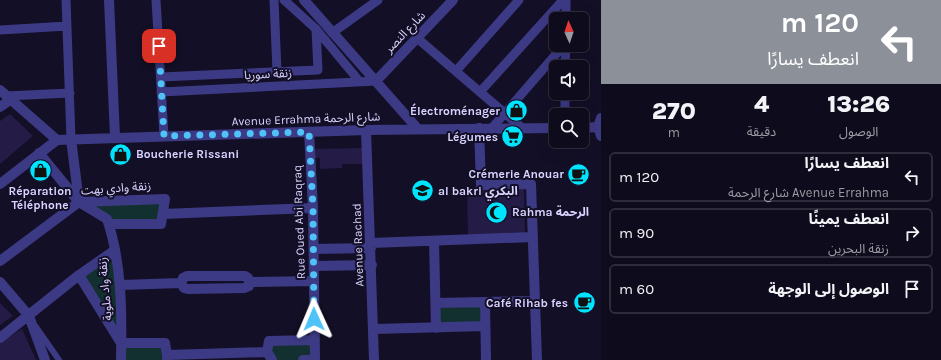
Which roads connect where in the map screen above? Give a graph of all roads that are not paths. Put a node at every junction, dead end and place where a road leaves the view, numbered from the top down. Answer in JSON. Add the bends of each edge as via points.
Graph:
{"nodes":[{"id":1,"x":66,"y":0,"type":"edge"},
{"id":2,"x":109,"y":0,"type":"edge"},
{"id":3,"x":156,"y":0,"type":"edge"},
{"id":4,"x":274,"y":0,"type":"edge"},
{"id":5,"x":284,"y":0,"type":"edge"},
{"id":6,"x":304,"y":0,"type":"edge"},
{"id":7,"x":378,"y":0,"type":"edge"},
{"id":8,"x":453,"y":0,"type":"edge"},
{"id":9,"x":519,"y":0,"type":"edge"},
{"id":10,"x":564,"y":0,"type":"edge"},
{"id":11,"x":565,"y":12,"type":"edge"},
{"id":12,"x":67,"y":26,"type":"junction"},
{"id":13,"x":316,"y":29,"type":"junction"},
{"id":14,"x":0,"y":30,"type":"edge"},
{"id":15,"x":332,"y":33,"type":"junction"},
{"id":16,"x":417,"y":38,"type":"junction"},
{"id":17,"x":559,"y":52,"type":"edge"},
{"id":18,"x":456,"y":71,"type":"junction"},
{"id":19,"x":278,"y":72,"type":"junction"},
{"id":20,"x":160,"y":77,"type":"junction"},
{"id":21,"x":376,"y":81,"type":"junction"},
{"id":22,"x":360,"y":82,"type":"junction"},
{"id":23,"x":161,"y":92,"type":"junction"},
{"id":24,"x":480,"y":92,"type":"junction"},
{"id":25,"x":70,"y":93,"type":"junction"},
{"id":26,"x":6,"y":95,"type":"edge"},
{"id":27,"x":0,"y":107,"type":"edge"},
{"id":28,"x":505,"y":113,"type":"junction"},
{"id":29,"x":600,"y":127,"type":"edge"},
{"id":30,"x":417,"y":128,"type":"junction"},
{"id":31,"x":479,"y":128,"type":"junction"},
{"id":32,"x":492,"y":128,"type":"junction"},
{"id":33,"x":522,"y":128,"type":"junction"},
{"id":34,"x":549,"y":128,"type":"edge"},
{"id":35,"x":589,"y":128,"type":"edge"},
{"id":36,"x":366,"y":130,"type":"junction"},
{"id":37,"x":309,"y":132,"type":"junction"},
{"id":38,"x":164,"y":136,"type":"junction"},
{"id":39,"x":115,"y":137,"type":"junction"},
{"id":40,"x":71,"y":139,"type":"junction"},
{"id":41,"x":57,"y":140,"type":"junction"},
{"id":42,"x":39,"y":153,"type":"junction"},
{"id":43,"x":0,"y":184,"type":"edge"},
{"id":44,"x":78,"y":202,"type":"junction"},
{"id":45,"x":313,"y":208,"type":"junction"},
{"id":46,"x":163,"y":214,"type":"junction"},
{"id":47,"x":107,"y":220,"type":"junction"},
{"id":48,"x":533,"y":237,"type":"junction"},
{"id":49,"x":434,"y":241,"type":"junction"},
{"id":50,"x":371,"y":245,"type":"junction"},
{"id":51,"x":314,"y":249,"type":"junction"},
{"id":52,"x":115,"y":250,"type":"junction"},
{"id":53,"x":0,"y":261,"type":"edge"},
{"id":54,"x":372,"y":264,"type":"junction"},
{"id":55,"x":314,"y":266,"type":"junction"},
{"id":56,"x":79,"y":275,"type":"junction"},
{"id":57,"x":314,"y":281,"type":"junction"},
{"id":58,"x":0,"y":282,"type":"edge"},
{"id":59,"x":120,"y":285,"type":"junction"},
{"id":60,"x":535,"y":301,"type":"junction"},
{"id":61,"x":436,"y":302,"type":"junction"},
{"id":62,"x":485,"y":302,"type":"junction"},
{"id":63,"x":29,"y":316,"type":"junction"},
{"id":64,"x":485,"y":326,"type":"junction"},
{"id":65,"x":436,"y":328,"type":"junction"},
{"id":66,"x":374,"y":329,"type":"junction"},
{"id":67,"x":0,"y":338,"type":"edge"},
{"id":68,"x":315,"y":340,"type":"junction"},
{"id":69,"x":121,"y":343,"type":"junction"},
{"id":70,"x":270,"y":356,"type":"edge"},
{"id":71,"x":183,"y":357,"type":"edge"},
{"id":72,"x":167,"y":358,"type":"edge"},
{"id":73,"x":45,"y":360,"type":"edge"},
{"id":74,"x":59,"y":360,"type":"edge"},
{"id":75,"x":121,"y":360,"type":"edge"},
{"id":76,"x":303,"y":360,"type":"edge"},
{"id":77,"x":315,"y":360,"type":"edge"},
{"id":78,"x":374,"y":360,"type":"edge"},
{"id":79,"x":486,"y":360,"type":"edge"},
{"id":80,"x":537,"y":360,"type":"edge"}],
"edges":[{"from":1,"to":12,"type":"street"},
{"from":2,"to":39,"type":"street"},
{"from":3,"to":20,"type":"street"},
{"from":4,"to":19,"type":"street"},
{"from":5,"to":13,"type":"street"},
{"from":6,"to":15,"type":"street"},
{"from":7,"to":15,"type":"street"},
{"from":8,"to":16,"type":"street","name":"شارع النصر"},
{"from":9,"to":18,"type":"street"},
{"from":10,"to":11,"type":"street"},
{"from":10,"to":24,"type":"street"},
{"from":12,"to":14,"type":"street"},
{"from":12,"to":25,"type":"street"},
{"from":13,"to":19,"type":"street","name":"زنقة سوريا","via":[[318,70]]},
{"from":13,"to":22,"type":"street"},
{"from":15,"to":21,"type":"street"},
{"from":16,"to":18,"type":"street"},
{"from":16,"to":21,"type":"street","name":"شارع النصر"},
{"from":17,"to":28,"type":"street"},
{"from":18,"to":24,"type":"street"},
{"from":19,"to":20,"type":"street","name":"زنقة سوريا"},
{"from":20,"to":23,"type":"street"},
{"from":21,"to":22,"type":"street","name":"زنقة سوريا"},
{"from":21,"to":30,"type":"street"},
{"from":22,"to":23,"type":"street","name":"زنقة سوريا"},
{"from":23,"to":38,"type":"street"},
{"from":24,"to":28,"type":"street"},
{"from":25,"to":26,"type":"street"},
{"from":25,"to":40,"type":"street"},
{"from":26,"to":27,"type":"street"},
{"from":26,"to":41,"type":"street"},
{"from":28,"to":32,"type":"street"},
{"from":28,"to":33,"type":"street"},
{"from":29,"to":35,"type":"street"},
{"from":30,"to":31,"type":"street","name":"Avenue Errahma شارع الرحمة"},
{"from":30,"to":36,"type":"street","name":"Avenue Errahma شارع الرحمة"},
{"from":31,"to":32,"type":"street","name":"Avenue Errahma شارع الرحمة"},
{"from":31,"to":48,"type":"street","via":[[481,185],[531,184]]},
{"from":32,"to":33,"type":"street","name":"Avenue Errahma شارع الرحمة"},
{"from":33,"to":34,"type":"street","name":"Avenue Errahma شارع الرحمة"},
{"from":36,"to":37,"type":"street","name":"Avenue Errahma شارع الرحمة"},
{"from":36,"to":50,"type":"street","name":"Avenue Rachad"},
{"from":37,"to":38,"type":"street","name":"Avenue Errahma شارع الرحمة"},
{"from":37,"to":45,"type":"street","name":"Rue Oued Abi Raqraq"},
{"from":38,"to":39,"type":"street","name":"Avenue Errahma شارع الرحمة"},
{"from":39,"to":40,"type":"street","name":"Avenue Errahma شارع الرحمة"},
{"from":40,"to":41,"type":"street","name":"Avenue Errahma شارع الرحمة"},
{"from":40,"to":44,"type":"street"},
{"from":41,"to":42,"type":"street"},
{"from":42,"to":43,"type":"street"},
{"from":42,"to":44,"type":"street"},
{"from":44,"to":46,"type":"street","name":"زنقة وادي بهت","via":[[163,198]]},
{"from":44,"to":47,"type":"street"},
{"from":44,"to":53,"type":"street","name":"زنقة وادي بهت"},
{"from":45,"to":46,"type":"street"},
{"from":45,"to":51,"type":"street","name":"Rue Oued Abi Raqraq"},
{"from":46,"to":47,"type":"street","via":[[161,224]]},
{"from":47,"to":52,"type":"street","name":"زنقة واد ملوية"},
{"from":48,"to":49,"type":"street"},
{"from":48,"to":60,"type":"street"},
{"from":49,"to":50,"type":"street"},
{"from":49,"to":61,"type":"street"},
{"from":50,"to":51,"type":"street"},
{"from":50,"to":54,"type":"street","name":"Avenue Rachad"},
{"from":51,"to":55,"type":"street","name":"Rue Oued Abi Raqraq"},
{"from":52,"to":56,"type":"street"},
{"from":52,"to":59,"type":"street","name":"زنقة واد ملوية"},
{"from":54,"to":55,"type":"street"},
{"from":54,"to":66,"type":"street","name":"Avenue Rachad"},
{"from":55,"to":57,"type":"street","name":"Rue Oued Abi Raqraq"},
{"from":56,"to":63,"type":"street"},
{"from":56,"to":69,"type":"street"},
{"from":57,"to":59,"type":"street","via":[[249,282],[245,276],[201,276],[185,277],[181,283]]},
{"from":57,"to":68,"type":"street","name":"Rue Oued Abi Raqraq"},
{"from":58,"to":63,"type":"street"},
{"from":59,"to":69,"type":"street","name":"زنقة واد ملوية"},
{"from":60,"to":62,"type":"street"},
{"from":60,"to":80,"type":"street"},
{"from":61,"to":62,"type":"street"},
{"from":61,"to":65,"type":"street"},
{"from":62,"to":64,"type":"street"},
{"from":63,"to":67,"type":"street"},
{"from":63,"to":73,"type":"street"},
{"from":63,"to":74,"type":"lane"},
{"from":64,"to":65,"type":"street"},
{"from":64,"to":79,"type":"street"},
{"from":65,"to":66,"type":"street"},
{"from":66,"to":78,"type":"street","name":"Avenue Rachad"},
{"from":68,"to":70,"type":"street","via":[[271,340],[268,343]]},
{"from":68,"to":77,"type":"street","name":"Rue Oued Abi Raqraq"},
{"from":69,"to":72,"type":"street","via":[[165,343]]},
{"from":69,"to":75,"type":"street","name":"زنقة واد ملوية"},
{"from":70,"to":71,"type":"street"},
{"from":71,"to":72,"type":"street"},
{"from":76,"to":77,"type":"street"}]}
